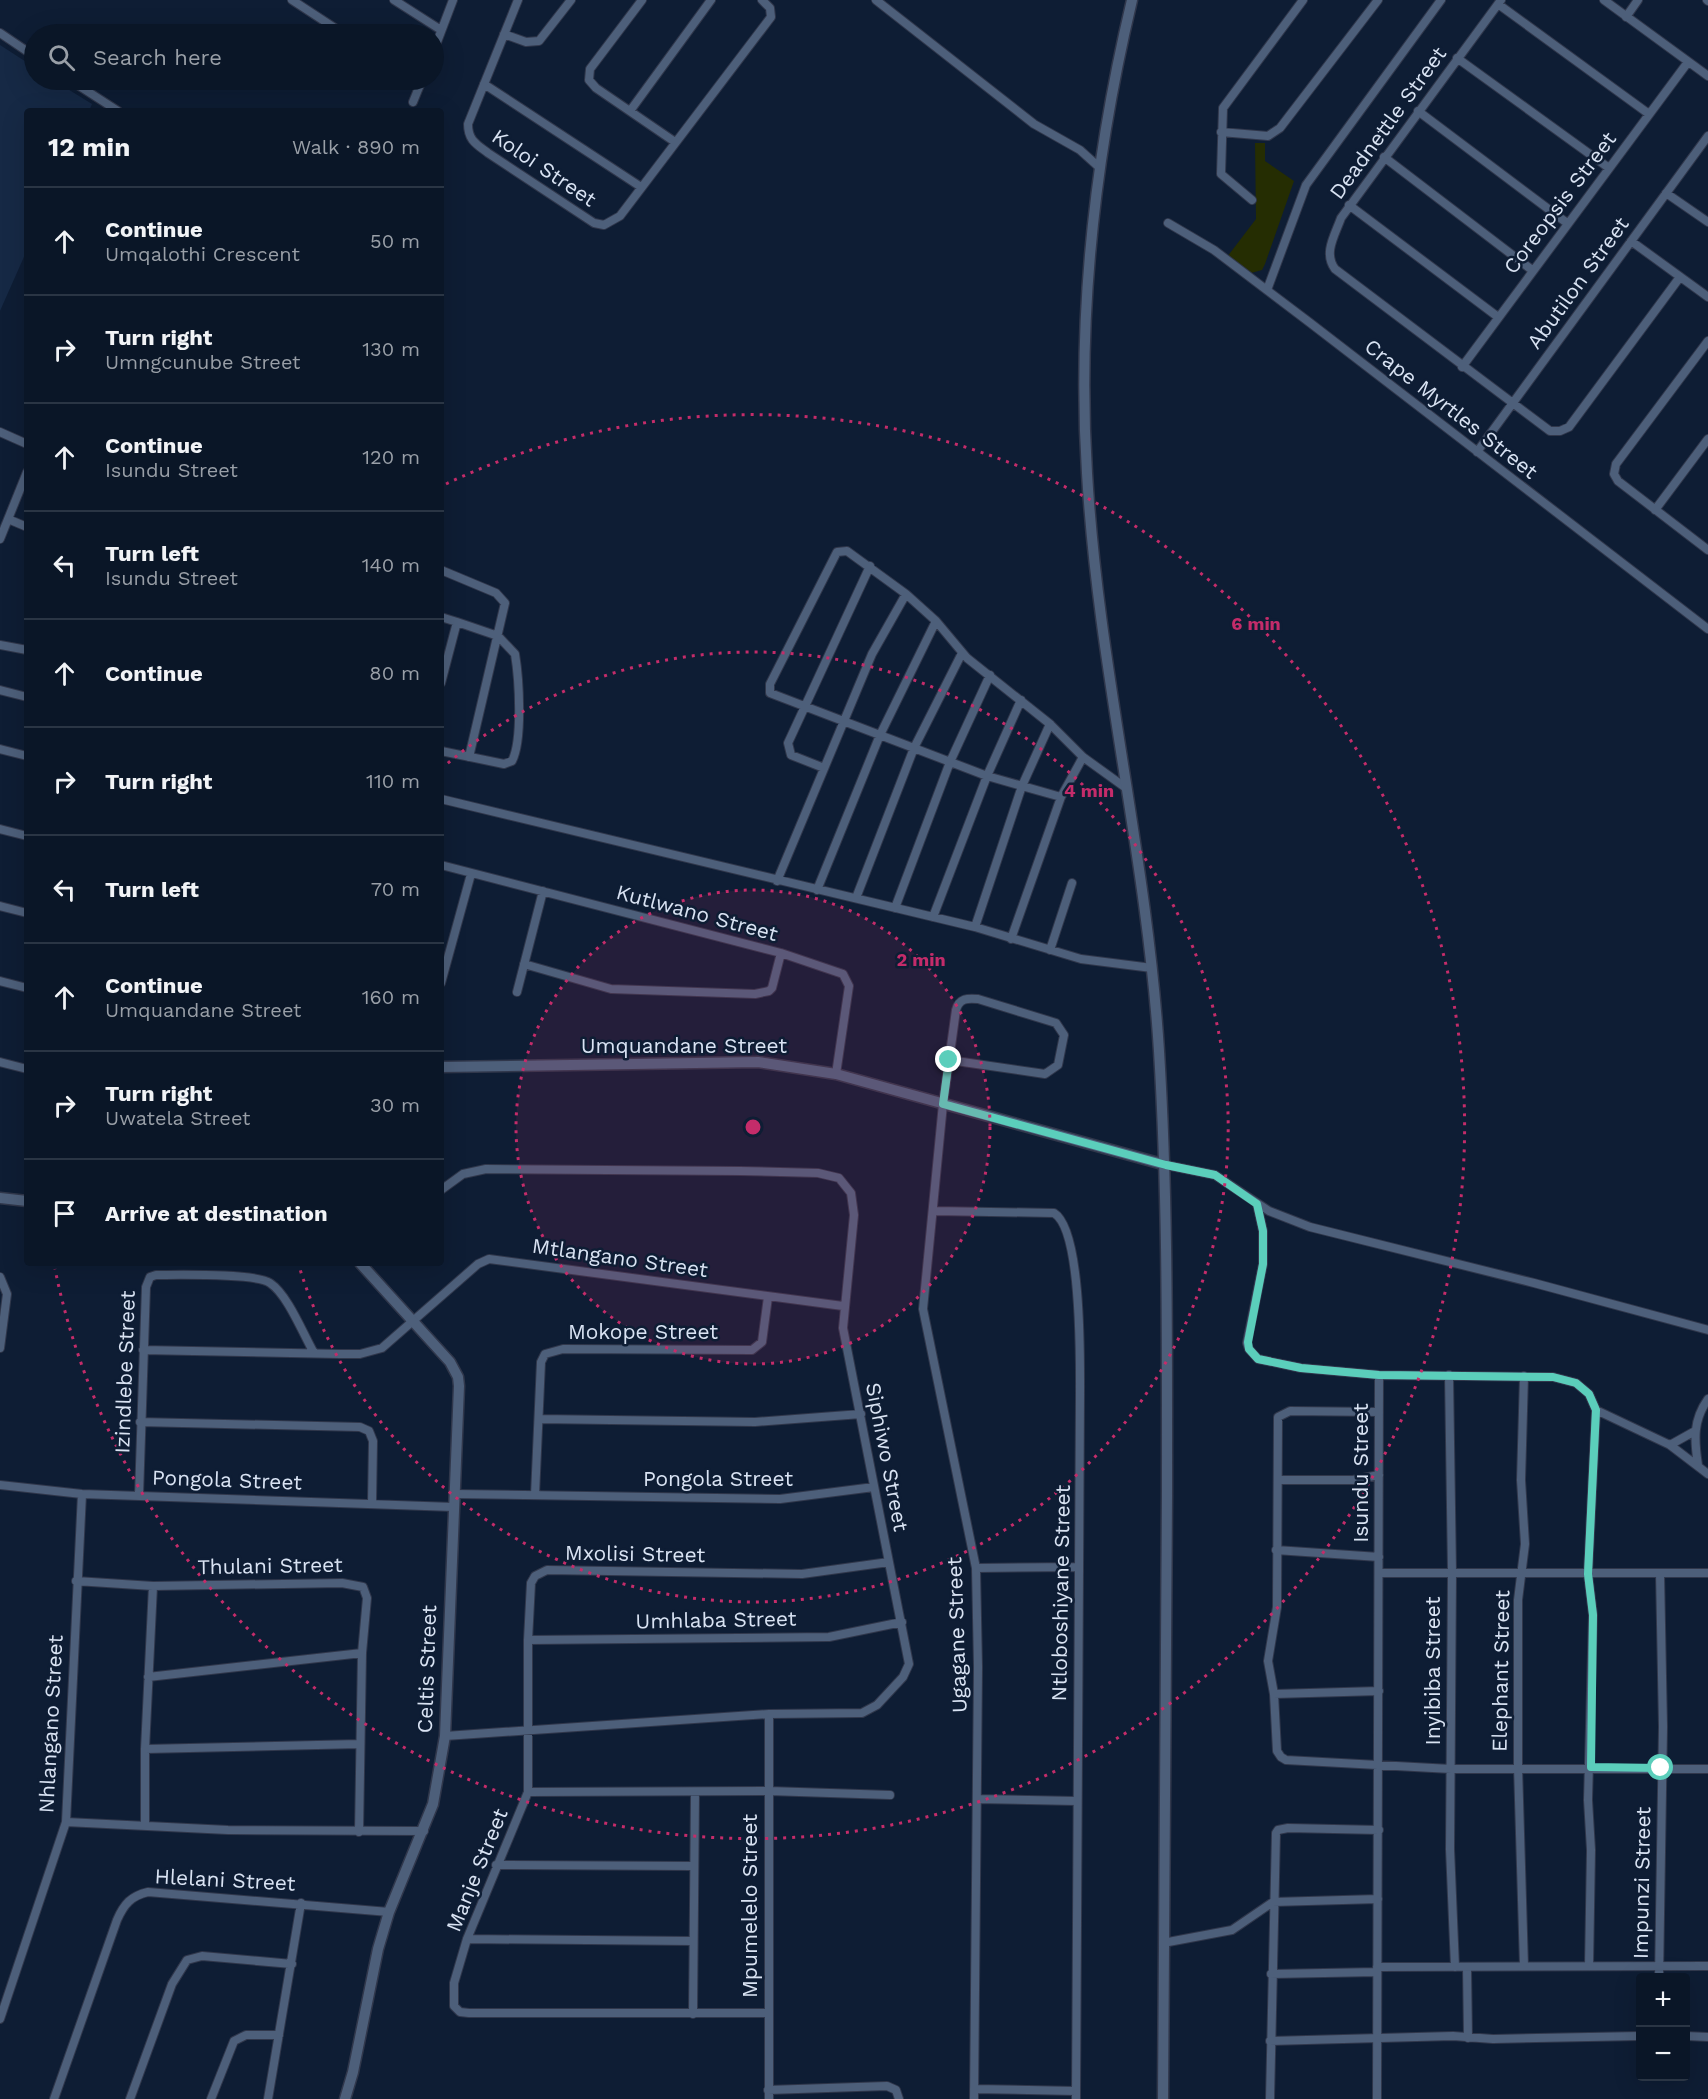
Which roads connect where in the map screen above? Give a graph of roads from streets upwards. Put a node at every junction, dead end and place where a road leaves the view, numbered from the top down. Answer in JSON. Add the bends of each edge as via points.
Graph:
{"nodes":[{"id":1,"x":292,"y":0,"type":"edge"},
{"id":2,"x":394,"y":0,"type":"edge"},
{"id":3,"x":453,"y":0,"type":"edge"},
{"id":4,"x":518,"y":0,"type":"edge"},
{"id":5,"x":571,"y":0,"type":"edge"},
{"id":6,"x":642,"y":0,"type":"edge"},
{"id":7,"x":711,"y":0,"type":"edge"},
{"id":8,"x":762,"y":0,"type":"edge"},
{"id":9,"x":876,"y":0,"type":"edge"},
{"id":10,"x":1132,"y":0,"type":"edge"},
{"id":11,"x":1304,"y":0,"type":"edge"},
{"id":12,"x":1378,"y":0,"type":"edge"},
{"id":13,"x":1441,"y":0,"type":"edge"},
{"id":14,"x":1604,"y":0,"type":"edge"},
{"id":15,"x":1638,"y":0,"type":"edge"},
{"id":16,"x":1500,"y":2,"type":"edge"},
{"id":17,"x":1626,"y":16,"type":"junction"},
{"id":18,"x":329,"y":24,"type":"edge"},
{"id":19,"x":432,"y":24,"type":"edge"},
{"id":20,"x":443,"y":24,"type":"edge"},
{"id":21,"x":0,"y":33,"type":"edge"},
{"id":22,"x":504,"y":34,"type":"junction"},
{"id":23,"x":24,"y":49,"type":"edge"},
{"id":24,"x":1457,"y":58,"type":"junction"},
{"id":25,"x":1688,"y":62,"type":"junction"},
{"id":26,"x":1708,"y":76,"type":"edge"},
{"id":27,"x":484,"y":84,"type":"junction"},
{"id":28,"x":85,"y":90,"type":"edge"},
{"id":29,"x":416,"y":90,"type":"edge"},
{"id":30,"x":413,"y":102,"type":"dead end"},
{"id":31,"x":113,"y":108,"type":"edge"},
{"id":32,"x":630,"y":111,"type":"junction"},
{"id":33,"x":1418,"y":111,"type":"junction"},
{"id":34,"x":1648,"y":114,"type":"junction"},
{"id":35,"x":1221,"y":132,"type":"junction"},
{"id":36,"x":1708,"y":136,"type":"edge"},
{"id":37,"x":675,"y":142,"type":"junction"},
{"id":38,"x":1384,"y":156,"type":"junction"},
{"id":39,"x":1100,"y":168,"type":"junction"},
{"id":40,"x":1609,"y":168,"type":"junction"},
{"id":41,"x":641,"y":188,"type":"junction"},
{"id":42,"x":1666,"y":193,"type":"junction"},
{"id":43,"x":1252,"y":200,"type":"dead end"},
{"id":44,"x":1349,"y":206,"type":"junction"},
{"id":45,"x":1708,"y":222,"type":"edge"},
{"id":46,"x":1168,"y":223,"type":"dead end"},
{"id":47,"x":1567,"y":223,"type":"junction"},
{"id":48,"x":1631,"y":241,"type":"junction"},
{"id":49,"x":1532,"y":270,"type":"junction"},
{"id":50,"x":1680,"y":277,"type":"junction"},
{"id":51,"x":1267,"y":290,"type":"junction"},
{"id":52,"x":1708,"y":297,"type":"edge"},
{"id":53,"x":1498,"y":317,"type":"junction"},
{"id":54,"x":1708,"y":341,"type":"edge"},
{"id":55,"x":1462,"y":366,"type":"junction"},
{"id":56,"x":1512,"y":405,"type":"junction"},
{"id":57,"x":0,"y":432,"type":"edge"},
{"id":58,"x":1708,"y":439,"type":"edge"},
{"id":59,"x":24,"y":443,"type":"edge"},
{"id":60,"x":1477,"y":452,"type":"junction"},
{"id":61,"x":24,"y":479,"type":"edge"},
{"id":62,"x":1655,"y":510,"type":"junction"},
{"id":63,"x":8,"y":519,"type":"junction"},
{"id":64,"x":24,"y":526,"type":"edge"},
{"id":65,"x":0,"y":538,"type":"edge"},
{"id":66,"x":1708,"y":538,"type":"edge"},
{"id":67,"x":1705,"y":548,"type":"edge"},
{"id":68,"x":870,"y":566,"type":"junction"},
{"id":69,"x":444,"y":571,"type":"edge"},
{"id":70,"x":906,"y":594,"type":"junction"},
{"id":71,"x":444,"y":618,"type":"edge"},
{"id":72,"x":936,"y":621,"type":"junction"},
{"id":73,"x":457,"y":622,"type":"junction"},
{"id":74,"x":1708,"y":629,"type":"edge"},
{"id":75,"x":498,"y":636,"type":"junction"},
{"id":76,"x":0,"y":645,"type":"edge"},
{"id":77,"x":24,"y":649,"type":"edge"},
{"id":78,"x":962,"y":653,"type":"junction"},
{"id":79,"x":444,"y":672,"type":"edge"},
{"id":80,"x":990,"y":675,"type":"junction"},
{"id":81,"x":0,"y":690,"type":"edge"},
{"id":82,"x":24,"y":696,"type":"edge"},
{"id":83,"x":1021,"y":700,"type":"junction"},
{"id":84,"x":804,"y":706,"type":"junction"},
{"id":85,"x":843,"y":721,"type":"junction"},
{"id":86,"x":1050,"y":724,"type":"junction"},
{"id":87,"x":880,"y":735,"type":"junction"},
{"id":88,"x":914,"y":748,"type":"junction"},
{"id":89,"x":0,"y":749,"type":"edge"},
{"id":90,"x":444,"y":753,"type":"edge"},
{"id":91,"x":24,"y":755,"type":"edge"},
{"id":92,"x":470,"y":757,"type":"junction"},
{"id":93,"x":1083,"y":757,"type":"junction"},
{"id":94,"x":950,"y":762,"type":"junction"},
{"id":95,"x":824,"y":768,"type":"junction"},
{"id":96,"x":987,"y":776,"type":"junction"},
{"id":97,"x":1022,"y":786,"type":"junction"},
{"id":98,"x":1126,"y":788,"type":"junction"},
{"id":99,"x":1061,"y":798,"type":"junction"},
{"id":100,"x":444,"y":800,"type":"edge"},
{"id":101,"x":0,"y":829,"type":"edge"},
{"id":102,"x":24,"y":835,"type":"edge"},
{"id":103,"x":444,"y":866,"type":"edge"},
{"id":104,"x":471,"y":874,"type":"junction"},
{"id":105,"x":777,"y":881,"type":"junction"},
{"id":106,"x":1072,"y":883,"type":"dead end"},
{"id":107,"x":817,"y":890,"type":"junction"},
{"id":108,"x":543,"y":891,"type":"junction"},
{"id":109,"x":856,"y":898,"type":"junction"},
{"id":110,"x":0,"y":906,"type":"edge"},
{"id":111,"x":896,"y":908,"type":"junction"},
{"id":112,"x":24,"y":912,"type":"edge"},
{"id":113,"x":933,"y":917,"type":"junction"},
{"id":114,"x":975,"y":927,"type":"junction"},
{"id":115,"x":1011,"y":939,"type":"junction"},
{"id":116,"x":1050,"y":950,"type":"junction"},
{"id":117,"x":781,"y":953,"type":"junction"},
{"id":118,"x":524,"y":964,"type":"junction"},
{"id":119,"x":1152,"y":968,"type":"junction"},
{"id":120,"x":444,"y":972,"type":"edge"},
{"id":121,"x":0,"y":981,"type":"edge"},
{"id":122,"x":24,"y":987,"type":"edge"},
{"id":123,"x":517,"y":992,"type":"dead end"},
{"id":124,"x":949,"y":1060,"type":"junction"},
{"id":125,"x":0,"y":1062,"type":"edge"},
{"id":126,"x":444,"y":1067,"type":"edge"},
{"id":127,"x":24,"y":1068,"type":"edge"},
{"id":128,"x":836,"y":1074,"type":"junction"},
{"id":129,"x":943,"y":1104,"type":"junction"},
{"id":130,"x":1166,"y":1165,"type":"junction"},
{"id":131,"x":444,"y":1188,"type":"edge"},
{"id":132,"x":0,"y":1198,"type":"edge"},
{"id":133,"x":24,"y":1201,"type":"edge"},
{"id":134,"x":1257,"y":1204,"type":"junction"},
{"id":135,"x":935,"y":1211,"type":"junction"},
{"id":136,"x":364,"y":1266,"type":"edge"},
{"id":137,"x":0,"y":1277,"type":"edge"},
{"id":138,"x":768,"y":1297,"type":"junction"},
{"id":139,"x":843,"y":1306,"type":"junction"},
{"id":140,"x":413,"y":1321,"type":"junction"},
{"id":141,"x":1708,"y":1330,"type":"edge"},
{"id":142,"x":0,"y":1348,"type":"edge"},
{"id":143,"x":143,"y":1350,"type":"junction"},
{"id":144,"x":314,"y":1353,"type":"junction"},
{"id":145,"x":1379,"y":1375,"type":"junction"},
{"id":146,"x":1449,"y":1375,"type":"junction"},
{"id":147,"x":1524,"y":1376,"type":"junction"},
{"id":148,"x":1708,"y":1399,"type":"edge"},
{"id":149,"x":1596,"y":1410,"type":"junction"},
{"id":150,"x":1379,"y":1412,"type":"junction"},
{"id":151,"x":861,"y":1414,"type":"junction"},
{"id":152,"x":539,"y":1419,"type":"junction"},
{"id":153,"x":140,"y":1422,"type":"junction"},
{"id":154,"x":1695,"y":1431,"type":"junction"},
{"id":155,"x":1670,"y":1444,"type":"junction"},
{"id":156,"x":1698,"y":1465,"type":"junction"},
{"id":157,"x":1708,"y":1474,"type":"edge"},
{"id":158,"x":1379,"y":1475,"type":"junction"},
{"id":159,"x":1278,"y":1480,"type":"junction"},
{"id":160,"x":0,"y":1485,"type":"edge"},
{"id":161,"x":874,"y":1487,"type":"junction"},
{"id":162,"x":82,"y":1494,"type":"junction"},
{"id":163,"x":454,"y":1494,"type":"junction"},
{"id":164,"x":139,"y":1495,"type":"junction"},
{"id":165,"x":535,"y":1496,"type":"junction"},
{"id":166,"x":372,"y":1503,"type":"junction"},
{"id":167,"x":453,"y":1507,"type":"junction"},
{"id":168,"x":1276,"y":1550,"type":"junction"},
{"id":169,"x":1378,"y":1557,"type":"junction"},
{"id":170,"x":889,"y":1562,"type":"junction"},
{"id":171,"x":1079,"y":1567,"type":"junction"},
{"id":172,"x":976,"y":1568,"type":"junction"},
{"id":173,"x":1522,"y":1572,"type":"junction"},
{"id":174,"x":1379,"y":1573,"type":"junction"},
{"id":175,"x":1452,"y":1573,"type":"junction"},
{"id":176,"x":1660,"y":1573,"type":"junction"},
{"id":177,"x":1708,"y":1573,"type":"edge"},
{"id":178,"x":1588,"y":1574,"type":"junction"},
{"id":179,"x":76,"y":1581,"type":"junction"},
{"id":180,"x":153,"y":1586,"type":"junction"},
{"id":181,"x":902,"y":1622,"type":"junction"},
{"id":182,"x":528,"y":1640,"type":"junction"},
{"id":183,"x":362,"y":1653,"type":"junction"},
{"id":184,"x":148,"y":1677,"type":"junction"},
{"id":185,"x":1379,"y":1691,"type":"junction"},
{"id":186,"x":1274,"y":1694,"type":"junction"},
{"id":187,"x":769,"y":1714,"type":"junction"},
{"id":188,"x":528,"y":1730,"type":"junction"},
{"id":189,"x":445,"y":1736,"type":"junction"},
{"id":190,"x":359,"y":1744,"type":"junction"},
{"id":191,"x":145,"y":1749,"type":"junction"},
{"id":192,"x":1379,"y":1767,"type":"junction"},
{"id":193,"x":1518,"y":1767,"type":"junction"},
{"id":194,"x":1591,"y":1767,"type":"junction"},
{"id":195,"x":1661,"y":1768,"type":"junction"},
{"id":196,"x":1451,"y":1769,"type":"junction"},
{"id":197,"x":1708,"y":1769,"type":"edge"},
{"id":198,"x":769,"y":1791,"type":"junction"},
{"id":199,"x":528,"y":1792,"type":"junction"},
{"id":200,"x":695,"y":1792,"type":"junction"},
{"id":201,"x":890,"y":1795,"type":"dead end"},
{"id":202,"x":977,"y":1799,"type":"junction"},
{"id":203,"x":1076,"y":1801,"type":"junction"},
{"id":204,"x":66,"y":1822,"type":"junction"},
{"id":205,"x":145,"y":1825,"type":"junction"},
{"id":206,"x":1378,"y":1830,"type":"junction"},
{"id":207,"x":424,"y":1831,"type":"junction"},
{"id":208,"x":359,"y":1832,"type":"junction"},
{"id":209,"x":496,"y":1865,"type":"junction"},
{"id":210,"x":693,"y":1866,"type":"junction"},
{"id":211,"x":1378,"y":1899,"type":"junction"},
{"id":212,"x":1273,"y":1902,"type":"junction"},
{"id":213,"x":301,"y":1903,"type":"junction"},
{"id":214,"x":389,"y":1912,"type":"junction"},
{"id":215,"x":467,"y":1939,"type":"junction"},
{"id":216,"x":692,"y":1941,"type":"junction"},
{"id":217,"x":1163,"y":1944,"type":"junction"},
{"id":218,"x":292,"y":1964,"type":"junction"},
{"id":219,"x":1455,"y":1966,"type":"junction"},
{"id":220,"x":1467,"y":1966,"type":"junction"},
{"id":221,"x":1524,"y":1966,"type":"junction"},
{"id":222,"x":1589,"y":1966,"type":"junction"},
{"id":223,"x":1659,"y":1966,"type":"junction"},
{"id":224,"x":1708,"y":1966,"type":"edge"},
{"id":225,"x":1377,"y":1969,"type":"junction"},
{"id":226,"x":1659,"y":1973,"type":"edge"},
{"id":227,"x":1271,"y":1974,"type":"junction"},
{"id":228,"x":768,"y":2013,"type":"junction"},
{"id":229,"x":693,"y":2014,"type":"junction"},
{"id":230,"x":0,"y":2019,"type":"edge"},
{"id":231,"x":279,"y":2034,"type":"junction"},
{"id":232,"x":1636,"y":2036,"type":"edge"},
{"id":233,"x":1690,"y":2037,"type":"edge"},
{"id":234,"x":1708,"y":2037,"type":"edge"},
{"id":235,"x":1468,"y":2038,"type":"junction"},
{"id":236,"x":1377,"y":2039,"type":"junction"},
{"id":237,"x":1270,"y":2041,"type":"junction"},
{"id":238,"x":974,"y":2089,"type":"junction"},
{"id":239,"x":769,"y":2094,"type":"edge"},
{"id":240,"x":1076,"y":2095,"type":"edge"},
{"id":241,"x":54,"y":2099,"type":"edge"},
{"id":242,"x":130,"y":2099,"type":"edge"},
{"id":243,"x":210,"y":2099,"type":"edge"},
{"id":244,"x":268,"y":2099,"type":"edge"},
{"id":245,"x":345,"y":2099,"type":"edge"},
{"id":246,"x":899,"y":2099,"type":"edge"},
{"id":247,"x":974,"y":2099,"type":"edge"},
{"id":248,"x":1163,"y":2099,"type":"edge"},
{"id":249,"x":1270,"y":2099,"type":"edge"},
{"id":250,"x":1377,"y":2099,"type":"edge"}],
"edges":[{"from":1,"to":18,"type":"street"},
{"from":2,"to":19,"type":"street"},
{"from":3,"to":20,"type":"street"},
{"from":4,"to":22,"type":"street","name":"Koloi Street"},
{"from":5,"to":22,"type":"street","via":[[540,41],[531,44]]},
{"from":6,"to":32,"type":"street","via":[[588,73],[596,88]]},
{"from":7,"to":32,"type":"street"},
{"from":8,"to":37,"type":"street","name":"Koloi Street","via":[[770,8],[771,17]]},
{"from":9,"to":39,"type":"street","via":[[1034,124],[1080,150]]},
{"from":10,"to":39,"type":"street"},
{"from":11,"to":35,"type":"street","via":[[1228,100],[1223,108]]},
{"from":12,"to":35,"type":"street","via":[[1280,128],[1268,136]]},
{"from":13,"to":51,"type":"street","via":[[1306,185]]},
{"from":14,"to":17,"type":"street"},
{"from":15,"to":17,"type":"street"},
{"from":16,"to":24,"type":"street","name":"Deadnettle Street"},
{"from":16,"to":34,"type":"street"},
{"from":17,"to":25,"type":"street"},
{"from":21,"to":23,"type":"street"},
{"from":22,"to":27,"type":"street","name":"Koloi Street"},
{"from":24,"to":33,"type":"street","name":"Deadnettle Street"},
{"from":24,"to":40,"type":"street"},
{"from":25,"to":26,"type":"street"},
{"from":25,"to":34,"type":"street","name":"Coreopsis Street"},
{"from":27,"to":41,"type":"street"},
{"from":27,"to":41,"type":"street","name":"Koloi Street","via":[[468,124],[468,134],[488,153],[598,225],[615,220]]},
{"from":28,"to":31,"type":"street"},
{"from":29,"to":30,"type":"street"},
{"from":32,"to":37,"type":"street"},
{"from":33,"to":38,"type":"street","name":"Deadnettle Street"},
{"from":33,"to":47,"type":"street"},
{"from":34,"to":40,"type":"street","name":"Coreopsis Street"},
{"from":35,"to":43,"type":"street","via":[[1221,174]]},
{"from":36,"to":42,"type":"street","name":"Abutilon Street"},
{"from":37,"to":41,"type":"street","name":"Koloi Street"},
{"from":38,"to":44,"type":"street","name":"Deadnettle Street"},
{"from":38,"to":49,"type":"street"},
{"from":39,"to":98,"type":"street","via":[[1086,301],[1086,470]]},
{"from":40,"to":47,"type":"street","name":"Coreopsis Street"},
{"from":42,"to":45,"type":"street"},
{"from":42,"to":48,"type":"street","name":"Abutilon Street"},
{"from":44,"to":53,"type":"street"},
{"from":44,"to":55,"type":"street","name":"Deadnettle Street","via":[[1329,250],[1335,269]]},
{"from":46,"to":51,"type":"street","name":"Crape Myrtles Street","via":[[1214,250]]},
{"from":47,"to":49,"type":"street","name":"Coreopsis Street"},
{"from":48,"to":50,"type":"street"},
{"from":48,"to":56,"type":"street","name":"Abutilon Street"},
{"from":49,"to":53,"type":"street","name":"Coreopsis Street"},
{"from":50,"to":52,"type":"street"},
{"from":50,"to":56,"type":"street","name":"Deadnettle Street","via":[[1569,427],[1550,431]]},
{"from":51,"to":60,"type":"street","name":"Crape Myrtles Street"},
{"from":53,"to":55,"type":"street","name":"Coreopsis Street"},
{"from":54,"to":62,"type":"street","via":[[1616,464],[1614,474],[1618,481]]},
{"from":55,"to":56,"type":"street","name":"Deadnettle Street"},
{"from":56,"to":60,"type":"street","name":"Abutilon Street"},
{"from":57,"to":59,"type":"street"},
{"from":58,"to":62,"type":"street"},
{"from":60,"to":74,"type":"street","name":"Crape Myrtles Street"},
{"from":61,"to":63,"type":"street"},
{"from":62,"to":67,"type":"street"},
{"from":63,"to":64,"type":"street"},
{"from":63,"to":65,"type":"street"},
{"from":66,"to":67,"type":"street"},
{"from":68,"to":70,"type":"street"},
{"from":68,"to":84,"type":"street"},
{"from":68,"to":84,"type":"street","via":[[844,550],[837,552],[770,684],[773,695]]},
{"from":69,"to":75,"type":"street","via":[[501,596],[505,607]]},
{"from":70,"to":72,"type":"street"},
{"from":70,"to":85,"type":"street","via":[[880,637]]},
{"from":71,"to":73,"type":"street"},
{"from":72,"to":78,"type":"street"},
{"from":72,"to":87,"type":"street"},
{"from":73,"to":75,"type":"street"},
{"from":73,"to":79,"type":"street"},
{"from":75,"to":92,"type":"street"},
{"from":75,"to":92,"type":"street","via":[[511,647],[516,662],[515,754],[512,761],[504,764]]},
{"from":76,"to":77,"type":"street"},
{"from":78,"to":80,"type":"street"},
{"from":78,"to":88,"type":"street"},
{"from":80,"to":83,"type":"street"},
{"from":80,"to":94,"type":"street"},
{"from":81,"to":82,"type":"street"},
{"from":83,"to":86,"type":"street"},
{"from":83,"to":96,"type":"street"},
{"from":84,"to":85,"type":"street"},
{"from":84,"to":95,"type":"street","via":[[788,750],[794,757]]},
{"from":85,"to":87,"type":"street"},
{"from":85,"to":95,"type":"street"},
{"from":86,"to":93,"type":"street"},
{"from":86,"to":97,"type":"street"},
{"from":87,"to":88,"type":"street"},
{"from":87,"to":107,"type":"street"},
{"from":88,"to":94,"type":"street"},
{"from":88,"to":109,"type":"street"},
{"from":89,"to":91,"type":"street"},
{"from":90,"to":92,"type":"street"},
{"from":93,"to":98,"type":"street"},
{"from":93,"to":99,"type":"street"},
{"from":94,"to":96,"type":"street"},
{"from":94,"to":111,"type":"street"},
{"from":95,"to":105,"type":"street"},
{"from":96,"to":97,"type":"street"},
{"from":96,"to":113,"type":"street"},
{"from":97,"to":99,"type":"street"},
{"from":97,"to":114,"type":"street"},
{"from":98,"to":119,"type":"street"},
{"from":99,"to":115,"type":"street"},
{"from":100,"to":105,"type":"street"},
{"from":101,"to":102,"type":"street"},
{"from":103,"to":104,"type":"street","name":"Kutlwano Street"},
{"from":104,"to":108,"type":"street","name":"Kutlwano Street"},
{"from":104,"to":120,"type":"street"},
{"from":105,"to":107,"type":"street"},
{"from":106,"to":116,"type":"street"},
{"from":107,"to":109,"type":"street"},
{"from":108,"to":117,"type":"street","name":"Kutlwano Street"},
{"from":108,"to":118,"type":"street"},
{"from":109,"to":111,"type":"street"},
{"from":110,"to":112,"type":"street"},
{"from":111,"to":113,"type":"street"},
{"from":113,"to":114,"type":"street"},
{"from":114,"to":115,"type":"street"},
{"from":115,"to":116,"type":"street"},
{"from":116,"to":119,"type":"street","via":[[1099,963]]},
{"from":117,"to":118,"type":"street","via":[[772,988],[755,994],[611,988]]},
{"from":117,"to":128,"type":"street","name":"Kutlwano Street","via":[[847,977],[849,986]]},
{"from":118,"to":123,"type":"street"},
{"from":119,"to":130,"type":"street"},
{"from":121,"to":122,"type":"street"},
{"from":124,"to":124,"type":"street","name":"Ugagane Street","via":[[956,1010],[967,999],[1056,1023],[1064,1035],[1058,1065],[1045,1074]]},
{"from":124,"to":129,"type":"street","name":"Ugagane Street"},
{"from":125,"to":127,"type":"street"},
{"from":126,"to":128,"type":"street","name":"Umquandane Street","via":[[758,1062]]},
{"from":128,"to":129,"type":"street","name":"Umquandane Street"},
{"from":129,"to":130,"type":"street","name":"Umquandane Street"},
{"from":129,"to":135,"type":"street","name":"Ugagane Street"},
{"from":130,"to":134,"type":"street","via":[[1215,1175]]},
{"from":130,"to":217,"type":"street"},
{"from":131,"to":139,"type":"street","name":"Siphiwo Street","via":[[463,1174],[486,1169],[831,1175],[849,1189],[854,1215]]},
{"from":132,"to":133,"type":"street"},
{"from":134,"to":141,"type":"street","via":[[1282,1218],[1331,1233]]},
{"from":134,"to":145,"type":"street","via":[[1264,1247],[1249,1329],[1251,1353],[1280,1365]]},
{"from":135,"to":171,"type":"street","name":"Ntloboshiyane Street","via":[[1047,1212],[1059,1216],[1064,1224],[1077,1282],[1079,1326]]},
{"from":135,"to":172,"type":"street","name":"Ugagane Street","via":[[924,1315]]},
{"from":136,"to":140,"type":"street","name":"Celtis Street"},
{"from":137,"to":142,"type":"street","via":[[7,1294]]},
{"from":138,"to":139,"type":"street","name":"Mtlangano Street"},
{"from":138,"to":140,"type":"street","name":"Mtlangano Street","via":[[489,1259],[478,1264]]},
{"from":138,"to":152,"type":"street","name":"Mokope Street","via":[[762,1342],[752,1350],[549,1352],[542,1362]]},
{"from":139,"to":151,"type":"street","name":"Siphiwo Street","via":[[845,1344]]},
{"from":140,"to":144,"type":"street","name":"Mtlangano Street","via":[[373,1352]]},
{"from":140,"to":163,"type":"street","name":"Celtis Street","via":[[450,1362],[458,1377]]},
{"from":143,"to":144,"type":"street","name":"Mtlangano Street"},
{"from":143,"to":144,"type":"street","name":"Izindlebe Street","via":[[147,1282],[156,1275],[269,1281],[282,1295]]},
{"from":143,"to":153,"type":"street","name":"Izindlebe Street"},
{"from":145,"to":146,"type":"street","name":"Isundu Street"},
{"from":145,"to":150,"type":"street","name":"Isundu Street"},
{"from":146,"to":147,"type":"street","name":"Isundu Street"},
{"from":146,"to":175,"type":"street","name":"Inyibiba Street"},
{"from":147,"to":149,"type":"street","name":"Isundu Street","via":[[1576,1383],[1589,1394]]},
{"from":147,"to":173,"type":"street","name":"Elephant Street"},
{"from":148,"to":154,"type":"street"},
{"from":149,"to":155,"type":"street"},
{"from":149,"to":178,"type":"street"},
{"from":150,"to":158,"type":"street","name":"Isundu Street"},
{"from":150,"to":159,"type":"street","via":[[1281,1413],[1276,1422]]},
{"from":151,"to":152,"type":"street","via":[[735,1422]]},
{"from":151,"to":161,"type":"street","name":"Siphiwo Street"},
{"from":152,"to":165,"type":"street","name":"Mokope Street"},
{"from":153,"to":164,"type":"street","name":"Izindlebe Street"},
{"from":153,"to":166,"type":"street","via":[[360,1427],[369,1431],[373,1441]]},
{"from":154,"to":155,"type":"street"},
{"from":154,"to":156,"type":"street"},
{"from":155,"to":156,"type":"street"},
{"from":156,"to":157,"type":"street"},
{"from":158,"to":159,"type":"street","via":[[1353,1480]]},
{"from":158,"to":169,"type":"street","name":"Isundu Street"},
{"from":159,"to":168,"type":"street"},
{"from":160,"to":162,"type":"street","name":"Pongola Street"},
{"from":161,"to":165,"type":"street","name":"Pongola Street","via":[[780,1499]]},
{"from":161,"to":170,"type":"street","name":"Siphiwo Street"},
{"from":162,"to":164,"type":"street","name":"Pongola Street"},
{"from":162,"to":179,"type":"street","name":"Nhlangano Street"},
{"from":163,"to":165,"type":"street","name":"Pongola Street"},
{"from":163,"to":167,"type":"street","name":"Celtis Street"},
{"from":164,"to":166,"type":"street","name":"Pongola Street"},
{"from":166,"to":167,"type":"street","name":"Pongola Street"},
{"from":167,"to":189,"type":"street","name":"Celtis Street"},
{"from":168,"to":169,"type":"street"},
{"from":168,"to":186,"type":"street","via":[[1276,1607],[1268,1661]]},
{"from":169,"to":174,"type":"street","name":"Isundu Street"},
{"from":170,"to":181,"type":"street","name":"Siphiwo Street"},
{"from":170,"to":182,"type":"street","name":"Mxolisi Street","via":[[781,1574],[547,1570],[531,1583]]},
{"from":171,"to":172,"type":"street"},
{"from":171,"to":203,"type":"street","name":"Ntloboshiyane Street"},
{"from":172,"to":202,"type":"street","name":"Ugagane Street"},
{"from":173,"to":175,"type":"street"},
{"from":173,"to":178,"type":"street"},
{"from":173,"to":193,"type":"street","name":"Elephant Street","via":[[1518,1600]]},
{"from":174,"to":175,"type":"street"},
{"from":174,"to":185,"type":"street","name":"Isundu Street"},
{"from":175,"to":196,"type":"street","name":"Inyibiba Street"},
{"from":176,"to":177,"type":"street"},
{"from":176,"to":178,"type":"street"},
{"from":176,"to":195,"type":"street","name":"Impunzi Street"},
{"from":178,"to":194,"type":"street","via":[[1593,1615]]},
{"from":179,"to":180,"type":"street","name":"Thulani Street"},
{"from":179,"to":204,"type":"street","name":"Nhlangano Street"},
{"from":180,"to":183,"type":"street","name":"Thulani Street","via":[[359,1585],[367,1598]]},
{"from":180,"to":184,"type":"street"},
{"from":181,"to":182,"type":"street","name":"Umhlaba Street","via":[[829,1637]]},
{"from":181,"to":187,"type":"street","name":"Siphiwo Street","via":[[907,1671],[869,1711]]},
{"from":182,"to":188,"type":"street","name":"Mxolisi Street"},
{"from":183,"to":184,"type":"street"},
{"from":183,"to":190,"type":"street","name":"Thulani Street"},
{"from":184,"to":191,"type":"street"},
{"from":185,"to":186,"type":"street"},
{"from":185,"to":192,"type":"street","name":"Isundu Street"},
{"from":186,"to":192,"type":"street","via":[[1276,1740],[1281,1757]]},
{"from":187,"to":188,"type":"street","name":"Siphiwo Street"},
{"from":187,"to":198,"type":"street","name":"Mpumelelo Street"},
{"from":188,"to":189,"type":"street","name":"Siphiwo Street"},
{"from":188,"to":199,"type":"street","name":"Mxolisi Street"},
{"from":189,"to":207,"type":"street","name":"Celtis Street","via":[[438,1783]]},
{"from":190,"to":191,"type":"street"},
{"from":190,"to":208,"type":"street","name":"Thulani Street"},
{"from":191,"to":205,"type":"street"},
{"from":192,"to":196,"type":"street"},
{"from":192,"to":206,"type":"street","name":"Isundu Street"},
{"from":193,"to":194,"type":"street"},
{"from":193,"to":196,"type":"street"},
{"from":193,"to":221,"type":"street","name":"Elephant Street"},
{"from":194,"to":195,"type":"street"},
{"from":194,"to":222,"type":"street"},
{"from":195,"to":197,"type":"street"},
{"from":195,"to":223,"type":"street","name":"Impunzi Street"},
{"from":196,"to":219,"type":"street","name":"Inyibiba Street"},
{"from":198,"to":200,"type":"street","name":"Manje Street"},
{"from":198,"to":201,"type":"street","name":"Manje Street"},
{"from":198,"to":228,"type":"street","name":"Mpumelelo Street"},
{"from":199,"to":200,"type":"street","name":"Manje Street"},
{"from":199,"to":209,"type":"street","name":"Manje Street"},
{"from":200,"to":210,"type":"street"},
{"from":202,"to":203,"type":"street"},
{"from":202,"to":238,"type":"street","name":"Ugagane Street"},
{"from":203,"to":240,"type":"street","name":"Ntloboshiyane Street"},
{"from":204,"to":205,"type":"street"},
{"from":204,"to":230,"type":"street","name":"Nhlangano Street"},
{"from":205,"to":208,"type":"street"},
{"from":206,"to":211,"type":"street","name":"Isundu Street"},
{"from":206,"to":212,"type":"street","via":[[1278,1830]]},
{"from":207,"to":208,"type":"street"},
{"from":207,"to":214,"type":"street","name":"Celtis Street"},
{"from":209,"to":210,"type":"street"},
{"from":209,"to":215,"type":"street","name":"Manje Street"},
{"from":210,"to":216,"type":"street"},
{"from":211,"to":212,"type":"street"},
{"from":211,"to":225,"type":"street","name":"Isundu Street"},
{"from":212,"to":217,"type":"street","via":[[1232,1930]]},
{"from":212,"to":227,"type":"street"},
{"from":213,"to":214,"type":"street","name":"Hlelani Street"},
{"from":213,"to":218,"type":"street"},
{"from":213,"to":241,"type":"street","name":"Hlelani Street","via":[[148,1892],[127,1901]]},
{"from":214,"to":245,"type":"street","name":"Celtis Street"},
{"from":215,"to":216,"type":"street"},
{"from":215,"to":229,"type":"street","name":"Manje Street","via":[[452,1998],[460,2012]]},
{"from":216,"to":229,"type":"street"},
{"from":217,"to":248,"type":"street"},
{"from":218,"to":231,"type":"street"},
{"from":218,"to":242,"type":"street","via":[[202,1956],[187,1960],[172,1984]]},
{"from":219,"to":220,"type":"street"},
{"from":219,"to":225,"type":"street"},
{"from":220,"to":221,"type":"street"},
{"from":220,"to":235,"type":"street"},
{"from":221,"to":222,"type":"street"},
{"from":222,"to":223,"type":"street"},
{"from":223,"to":224,"type":"street"},
{"from":223,"to":226,"type":"street","name":"Impunzi Street"},
{"from":225,"to":227,"type":"street"},
{"from":225,"to":236,"type":"street","name":"Isundu Street"},
{"from":227,"to":237,"type":"street"},
{"from":228,"to":229,"type":"street","name":"Manje Street"},
{"from":228,"to":239,"type":"street","name":"Mpumelelo Street"},
{"from":231,"to":243,"type":"street","via":[[246,2035],[234,2041]]},
{"from":231,"to":244,"type":"street"},
{"from":232,"to":235,"type":"street"},
{"from":233,"to":234,"type":"street"},
{"from":235,"to":236,"type":"street"},
{"from":236,"to":237,"type":"street"},
{"from":236,"to":250,"type":"street","name":"Isundu Street"},
{"from":237,"to":249,"type":"street"},
{"from":238,"to":240,"type":"street"},
{"from":238,"to":247,"type":"street","name":"Ugagane Street"},
{"from":239,"to":246,"type":"street","via":[[887,2086],[896,2090]]}]}
